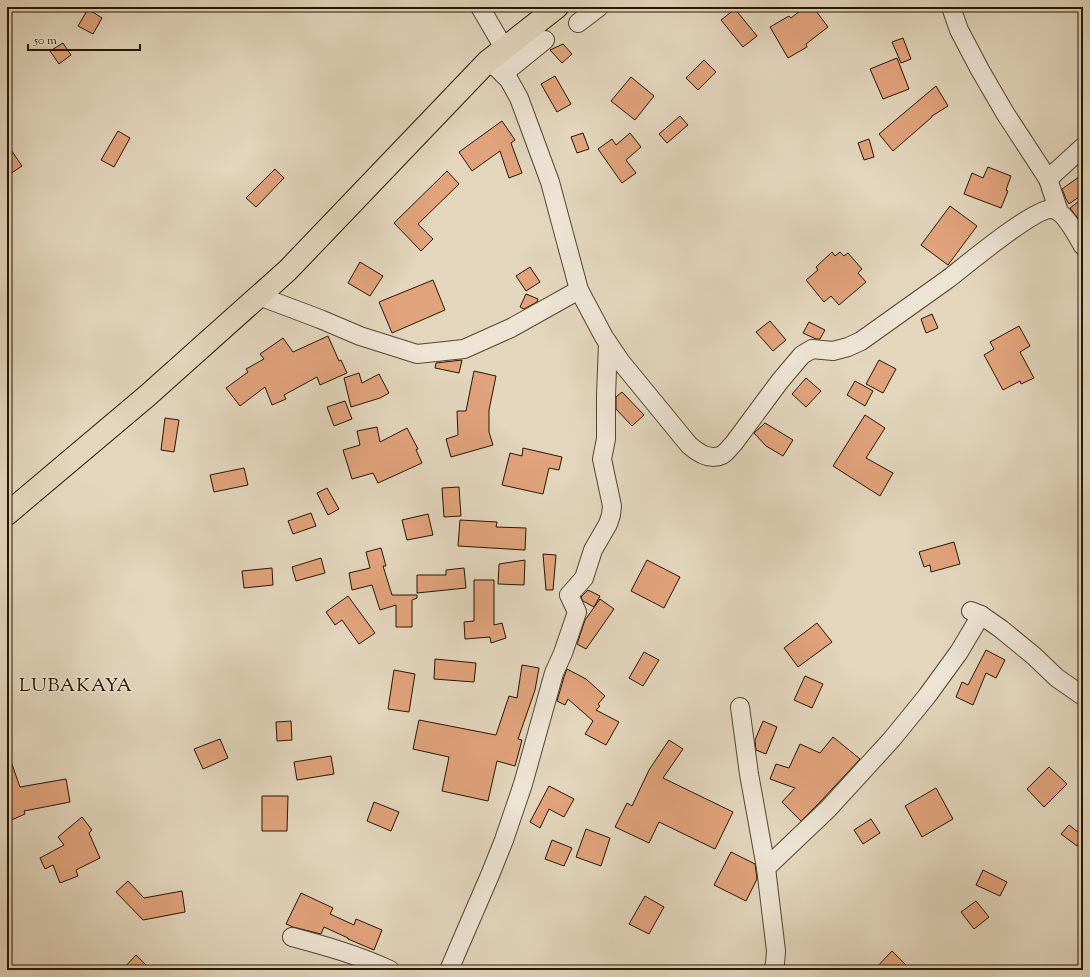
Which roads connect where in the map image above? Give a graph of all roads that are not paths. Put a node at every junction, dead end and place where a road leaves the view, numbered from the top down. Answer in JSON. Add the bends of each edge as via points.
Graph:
{"nodes":[{"id":1,"x":480,"y":7,"type":"edge"},
{"id":2,"x":557,"y":7,"type":"edge"},
{"id":3,"x":599,"y":7,"type":"edge"},
{"id":4,"x":951,"y":7,"type":"edge"},
{"id":5,"x":578,"y":23,"type":"dead end"},
{"id":6,"x":545,"y":40,"type":"dead end"},
{"id":7,"x":504,"y":48,"type":"junction"},
{"id":8,"x":495,"y":68,"type":"junction"},
{"id":9,"x":1083,"y":147,"type":"edge"},
{"id":10,"x":1048,"y":179,"type":"junction"},
{"id":11,"x":1059,"y":212,"type":"junction"},
{"id":12,"x":1083,"y":246,"type":"edge"},
{"id":13,"x":579,"y":290,"type":"junction"},
{"id":14,"x":259,"y":296,"type":"junction"},
{"id":15,"x":608,"y":343,"type":"junction"},
{"id":16,"x":7,"y":514,"type":"edge"},
{"id":17,"x":1083,"y":696,"type":"edge"},
{"id":18,"x":740,"y":707,"type":"dead end"},
{"id":19,"x":766,"y":868,"type":"junction"},
{"id":20,"x":292,"y":937,"type":"dead end"},
{"id":21,"x":390,"y":970,"type":"edge"},
{"id":22,"x":449,"y":970,"type":"edge"},
{"id":23,"x":773,"y":970,"type":"edge"}],
"edges":[{"from":1,"to":7,"type":"street"},
{"from":2,"to":7,"type":"main road"},
{"from":3,"to":5,"type":"street"},
{"from":4,"to":10,"type":"street","via":[[959,30],[984,76]]},
{"from":6,"to":8,"type":"street"},
{"from":7,"to":8,"type":"main road"},
{"from":8,"to":13,"type":"street","via":[[509,80],[519,98],[550,182]]},
{"from":8,"to":14,"type":"main road"},
{"from":9,"to":10,"type":"street"},
{"from":10,"to":11,"type":"street"},
{"from":11,"to":12,"type":"street"},
{"from":11,"to":15,"type":"street","via":[[1052,209],[1031,218],[861,341],[833,351],[812,349],[802,355],[734,443],[726,452],[716,457],[704,456],[689,445]]},
{"from":13,"to":14,"type":"street","via":[[510,328],[464,349],[417,354],[360,336]]},
{"from":13,"to":15,"type":"street"},
{"from":14,"to":16,"type":"main road","via":[[147,396]]},
{"from":15,"to":22,"type":"street","via":[[606,439],[602,459],[612,506],[611,515],[593,550],[584,578],[569,595],[577,612],[554,672],[523,784],[493,868]]},
{"from":17,"to":19,"type":"street","via":[[1057,678],[1001,629],[975,613],[959,652],[892,739],[828,809]]},
{"from":18,"to":19,"type":"street"},
{"from":19,"to":23,"type":"street","via":[[776,951]]},
{"from":20,"to":21,"type":"street","via":[[345,952]]}]}
